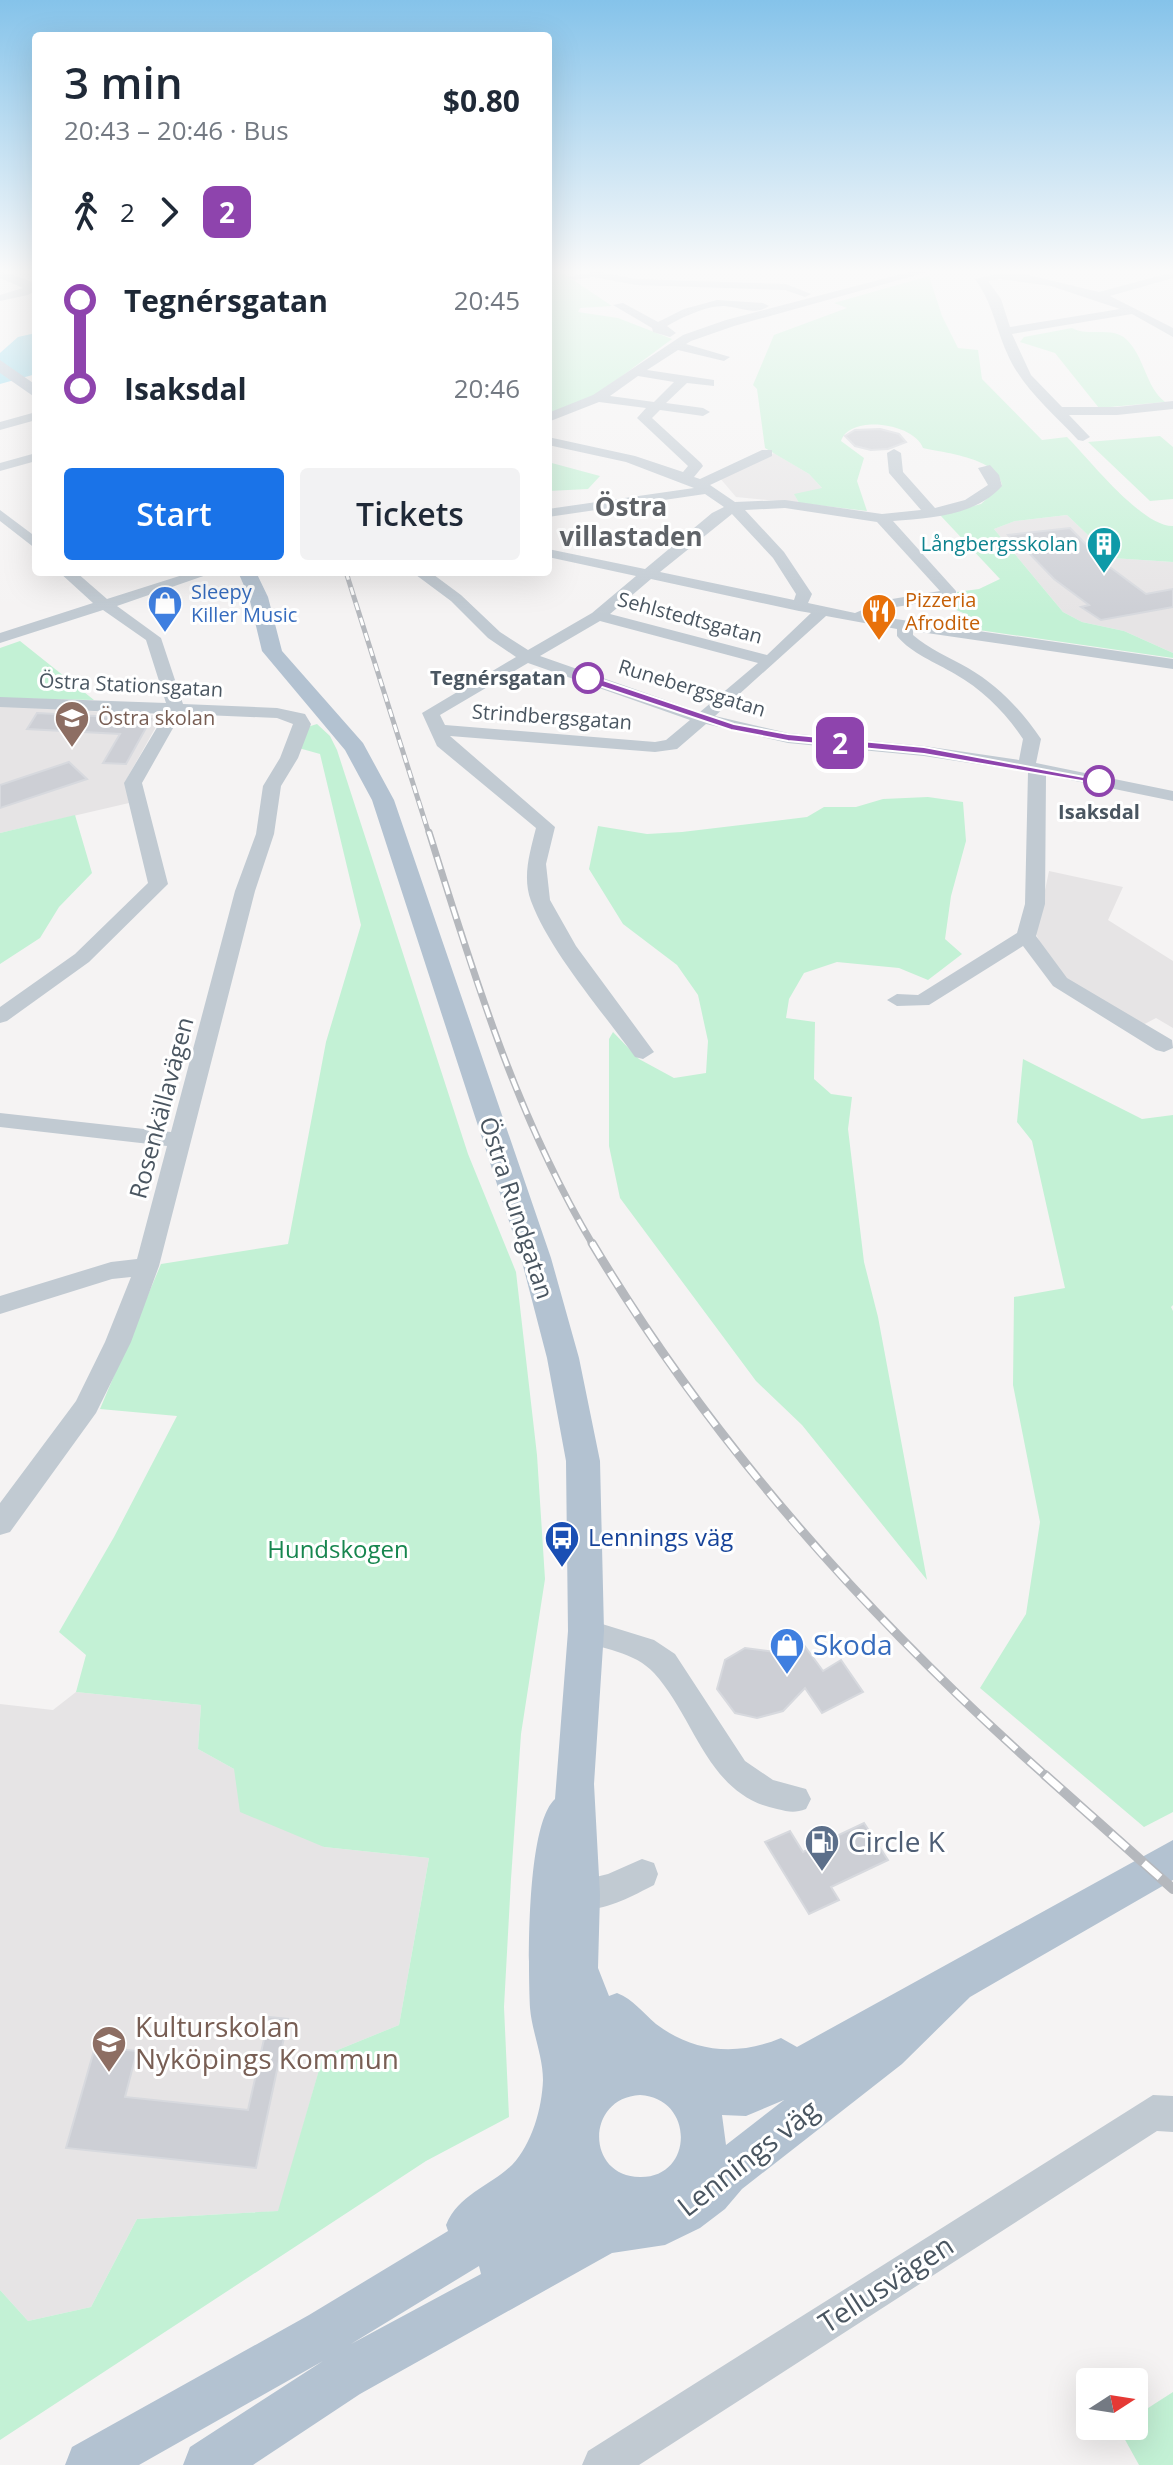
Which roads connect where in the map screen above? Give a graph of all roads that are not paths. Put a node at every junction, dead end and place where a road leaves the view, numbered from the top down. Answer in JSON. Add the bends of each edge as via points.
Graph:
{"nodes":[{"id":1,"x":17,"y":386,"type":"edge"},
{"id":2,"x":614,"y":386,"type":"edge"},
{"id":3,"x":677,"y":386,"type":"edge"},
{"id":4,"x":1035,"y":386,"type":"edge"},
{"id":5,"x":598,"y":398,"type":"junction"},
{"id":6,"x":32,"y":399,"type":"edge"},
{"id":7,"x":32,"y":404,"type":"edge"},
{"id":8,"x":1173,"y":405,"type":"edge"},
{"id":9,"x":658,"y":406,"type":"junction"},
{"id":10,"x":1059,"y":411,"type":"junction"},
{"id":11,"x":703,"y":412,"type":"dead end"},
{"id":12,"x":552,"y":416,"type":"edge"},
{"id":13,"x":0,"y":426,"type":"edge"},
{"id":14,"x":1083,"y":437,"type":"dead end"},
{"id":15,"x":552,"y":442,"type":"edge"},
{"id":16,"x":767,"y":453,"type":"dead end"},
{"id":17,"x":894,"y":453,"type":"dead end"},
{"id":18,"x":32,"y":458,"type":"edge"},
{"id":19,"x":0,"y":467,"type":"edge"},
{"id":20,"x":985,"y":468,"type":"dead end"},
{"id":21,"x":699,"y":484,"type":"junction"},
{"id":22,"x":736,"y":506,"type":"junction"},
{"id":23,"x":552,"y":512,"type":"edge"},
{"id":24,"x":931,"y":512,"type":"junction"},
{"id":25,"x":0,"y":514,"type":"edge"},
{"id":26,"x":882,"y":518,"type":"junction"},
{"id":27,"x":32,"y":526,"type":"edge"},
{"id":28,"x":17,"y":529,"type":"junction"},
{"id":29,"x":0,"y":534,"type":"edge"},
{"id":30,"x":32,"y":542,"type":"edge"},
{"id":31,"x":552,"y":554,"type":"edge"},
{"id":32,"x":649,"y":573,"type":"junction"},
{"id":33,"x":72,"y":576,"type":"edge"},
{"id":34,"x":204,"y":576,"type":"edge"},
{"id":35,"x":248,"y":576,"type":"edge"},
{"id":36,"x":264,"y":576,"type":"edge"},
{"id":37,"x":426,"y":576,"type":"edge"},
{"id":38,"x":106,"y":605,"type":"junction"},
{"id":39,"x":799,"y":606,"type":"junction"},
{"id":40,"x":822,"y":611,"type":"junction"},
{"id":41,"x":598,"y":616,"type":"junction"},
{"id":42,"x":857,"y":618,"type":"junction"},
{"id":43,"x":905,"y":626,"type":"junction"},
{"id":44,"x":0,"y":638,"type":"edge"},
{"id":45,"x":529,"y":658,"type":"junction"},
{"id":46,"x":770,"y":661,"type":"junction"},
{"id":47,"x":1173,"y":664,"type":"edge"},
{"id":48,"x":291,"y":673,"type":"junction"},
{"id":49,"x":0,"y":702,"type":"edge"},
{"id":50,"x":176,"y":709,"type":"junction"},
{"id":51,"x":261,"y":712,"type":"joint"},
{"id":52,"x":702,"y":718,"type":"junction"},
{"id":53,"x":435,"y":722,"type":"junction"},
{"id":54,"x":1032,"y":767,"type":"junction"},
{"id":55,"x":1173,"y":796,"type":"edge"},
{"id":56,"x":1026,"y":936,"type":"junction"},
{"id":57,"x":897,"y":1000,"type":"dead end"},
{"id":58,"x":0,"y":1017,"type":"edge"},
{"id":59,"x":1164,"y":1045,"type":"dead end"},
{"id":60,"x":643,"y":1052,"type":"dead end"},
{"id":61,"x":0,"y":1120,"type":"edge"},
{"id":62,"x":181,"y":1140,"type":"junction"},
{"id":63,"x":147,"y":1266,"type":"junction"},
{"id":64,"x":0,"y":1305,"type":"edge"},
{"id":65,"x":0,"y":1524,"type":"edge"},
{"id":66,"x":586,"y":1631,"type":"junction"},
{"id":67,"x":574,"y":1784,"type":"junction"},
{"id":68,"x":795,"y":1799,"type":"dead end"},
{"id":69,"x":1173,"y":1859,"type":"edge"},
{"id":70,"x":642,"y":1874,"type":"dead end"},
{"id":71,"x":579,"y":1895,"type":"junction"},
{"id":72,"x":551,"y":1955,"type":"junction"},
{"id":73,"x":954,"y":1984,"type":"junction"},
{"id":74,"x":666,"y":2082,"type":"junction"},
{"id":75,"x":1173,"y":2114,"type":"edge"},
{"id":76,"x":581,"y":2127,"type":"junction"},
{"id":77,"x":693,"y":2174,"type":"junction"},
{"id":78,"x":617,"y":2196,"type":"junction"},
{"id":79,"x":336,"y":2353,"type":"junction"},
{"id":80,"x":90,"y":2465,"type":"edge"},
{"id":81,"x":208,"y":2465,"type":"edge"},
{"id":82,"x":602,"y":2465,"type":"edge"}],
"edges":[{"from":1,"to":6,"type":"main road"},
{"from":2,"to":5,"type":"street"},
{"from":3,"to":9,"type":"street"},
{"from":4,"to":10,"type":"street"},
{"from":5,"to":9,"type":"street"},
{"from":5,"to":12,"type":"street"},
{"from":7,"to":13,"type":"street"},
{"from":8,"to":10,"type":"street"},
{"from":9,"to":11,"type":"street"},
{"from":9,"to":21,"type":"street","via":[[644,418],[696,466]]},
{"from":10,"to":14,"type":"street"},
{"from":15,"to":21,"type":"street","via":[[649,463]]},
{"from":16,"to":21,"type":"street"},
{"from":17,"to":24,"type":"street","via":[[896,473]]},
{"from":18,"to":19,"type":"street"},
{"from":20,"to":24,"type":"street","via":[[995,486],[979,501]]},
{"from":21,"to":22,"type":"street"},
{"from":21,"to":23,"type":"street"},
{"from":22,"to":26,"type":"street","via":[[785,504]]},
{"from":22,"to":32,"type":"street"},
{"from":22,"to":39,"type":"street","via":[[788,566],[804,594]]},
{"from":24,"to":26,"type":"street"},
{"from":25,"to":28,"type":"street"},
{"from":26,"to":42,"type":"street","via":[[951,594],[892,603]]},
{"from":27,"to":28,"type":"street"},
{"from":28,"to":29,"type":"street"},
{"from":28,"to":30,"type":"street"},
{"from":31,"to":32,"type":"street"},
{"from":32,"to":39,"type":"street"},
{"from":32,"to":41,"type":"street"},
{"from":33,"to":38,"type":"street"},
{"from":34,"to":38,"type":"street"},
{"from":35,"to":48,"type":"main road","name":"Östra Rundgatan","via":[[271,650]]},
{"from":36,"to":48,"type":"main road","name":"Östra Rundgatan"},
{"from":37,"to":45,"type":"street","name":"Runebergsgatan"},
{"from":38,"to":44,"type":"street"},
{"from":38,"to":50,"type":"street","via":[[153,638]]},
{"from":39,"to":40,"type":"street"},
{"from":40,"to":42,"type":"street"},
{"from":40,"to":46,"type":"street","name":"Strindbergsgatan"},
{"from":41,"to":45,"type":"street"},
{"from":41,"to":46,"type":"street","name":"Sehlstedtsgatan"},
{"from":42,"to":43,"type":"street"},
{"from":43,"to":47,"type":"street"},
{"from":43,"to":54,"type":"street","via":[[905,636],[914,645],[973,677],[1009,705],[1032,739]]},
{"from":45,"to":52,"type":"street","name":"Runebergsgatan"},
{"from":45,"to":53,"type":"street"},
{"from":46,"to":52,"type":"street","name":"Strindbergsgatan"},
{"from":48,"to":66,"type":"main road","name":"Östra Rundgatan","via":[[355,748],[383,800],[536,1258],[583,1461]]},
{"from":49,"to":50,"type":"street","name":"Östra Stationsgatan"},
{"from":50,"to":51,"type":"street","name":"Östra Stationsgatan"},
{"from":50,"to":58,"type":"street","via":[[133,783],[158,884],[82,958]]},
{"from":51,"to":62,"type":"street","name":"Rosenkällavägen","via":[[292,714],[302,724],[272,786],[265,834],[245,891]]},
{"from":52,"to":53,"type":"street","name":"Strindbergsgatan","via":[[675,744],[661,747]]},
{"from":52,"to":54,"type":"street","name":"Runebergsgatan","via":[[788,738]]},
{"from":53,"to":60,"type":"street","via":[[443,742],[546,827],[536,864],[540,900],[567,947]]},
{"from":54,"to":55,"type":"street","name":"Runebergsgatan"},
{"from":54,"to":56,"type":"street","via":[[1035,904]]},
{"from":56,"to":57,"type":"street","via":[[922,1001]]},
{"from":56,"to":59,"type":"street","via":[[1060,982]]},
{"from":61,"to":62,"type":"street"},
{"from":62,"to":63,"type":"street","name":"Rosenkällavägen"},
{"from":63,"to":64,"type":"street","via":[[111,1271]]},
{"from":63,"to":65,"type":"street","name":"Rosenkällavägen","via":[[87,1406]]},
{"from":66,"to":67,"type":"main road","name":"Östra Rundgatan"},
{"from":66,"to":68,"type":"street","via":[[644,1649],[664,1663],[734,1771],[766,1793]]},
{"from":67,"to":71,"type":"main road","name":"Östra Rundgatan"},
{"from":67,"to":72,"type":"main road","name":"Östra Rundgatan","via":[[555,1856]]},
{"from":69,"to":73,"type":"main road","name":"Lennings väg"},
{"from":70,"to":71,"type":"street","via":[[612,1889]]},
{"from":71,"to":73,"type":"main road","via":[[589,1951],[604,1995],[621,2020],[649,2044],[715,2071],[746,2072],[777,2062],[866,2015]]},
{"from":71,"to":74,"type":"main road","name":"Östra Rundgatan","via":[[577,1968],[588,2002],[605,2031]]},
{"from":72,"to":76,"type":"main road","name":"Östra Rundgatan","via":[[588,2070]]},
{"from":72,"to":79,"type":"main road","via":[[552,2010],[565,2078],[561,2112],[548,2149],[529,2180]]},
{"from":73,"to":74,"type":"main road","name":"Lennings väg","via":[[787,2077],[746,2094]]},
{"from":73,"to":77,"type":"main road","name":"Lennings väg"},
{"from":73,"to":79,"type":"main road","name":"Lennings väg","via":[[887,2049],[726,2173],[684,2212],[665,2222],[606,2230]]},
{"from":74,"to":76,"type":"main road","via":[[625,2073],[603,2084]]},
{"from":74,"to":77,"type":"main road","via":[[698,2112],[703,2155]]},
{"from":75,"to":82,"type":"street","name":"Tellusvägen","via":[[1153,2113]]},
{"from":76,"to":78,"type":"main road","via":[[586,2168]]},
{"from":76,"to":79,"type":"main road","name":"Lennings väg","via":[[562,2177],[540,2202]]},
{"from":77,"to":78,"type":"main road","via":[[659,2199]]},
{"from":78,"to":79,"type":"main road","name":"Lennings väg"},
{"from":79,"to":80,"type":"main road","name":"Lennings väg"},
{"from":79,"to":81,"type":"main road","name":"Lennings väg"}]}
